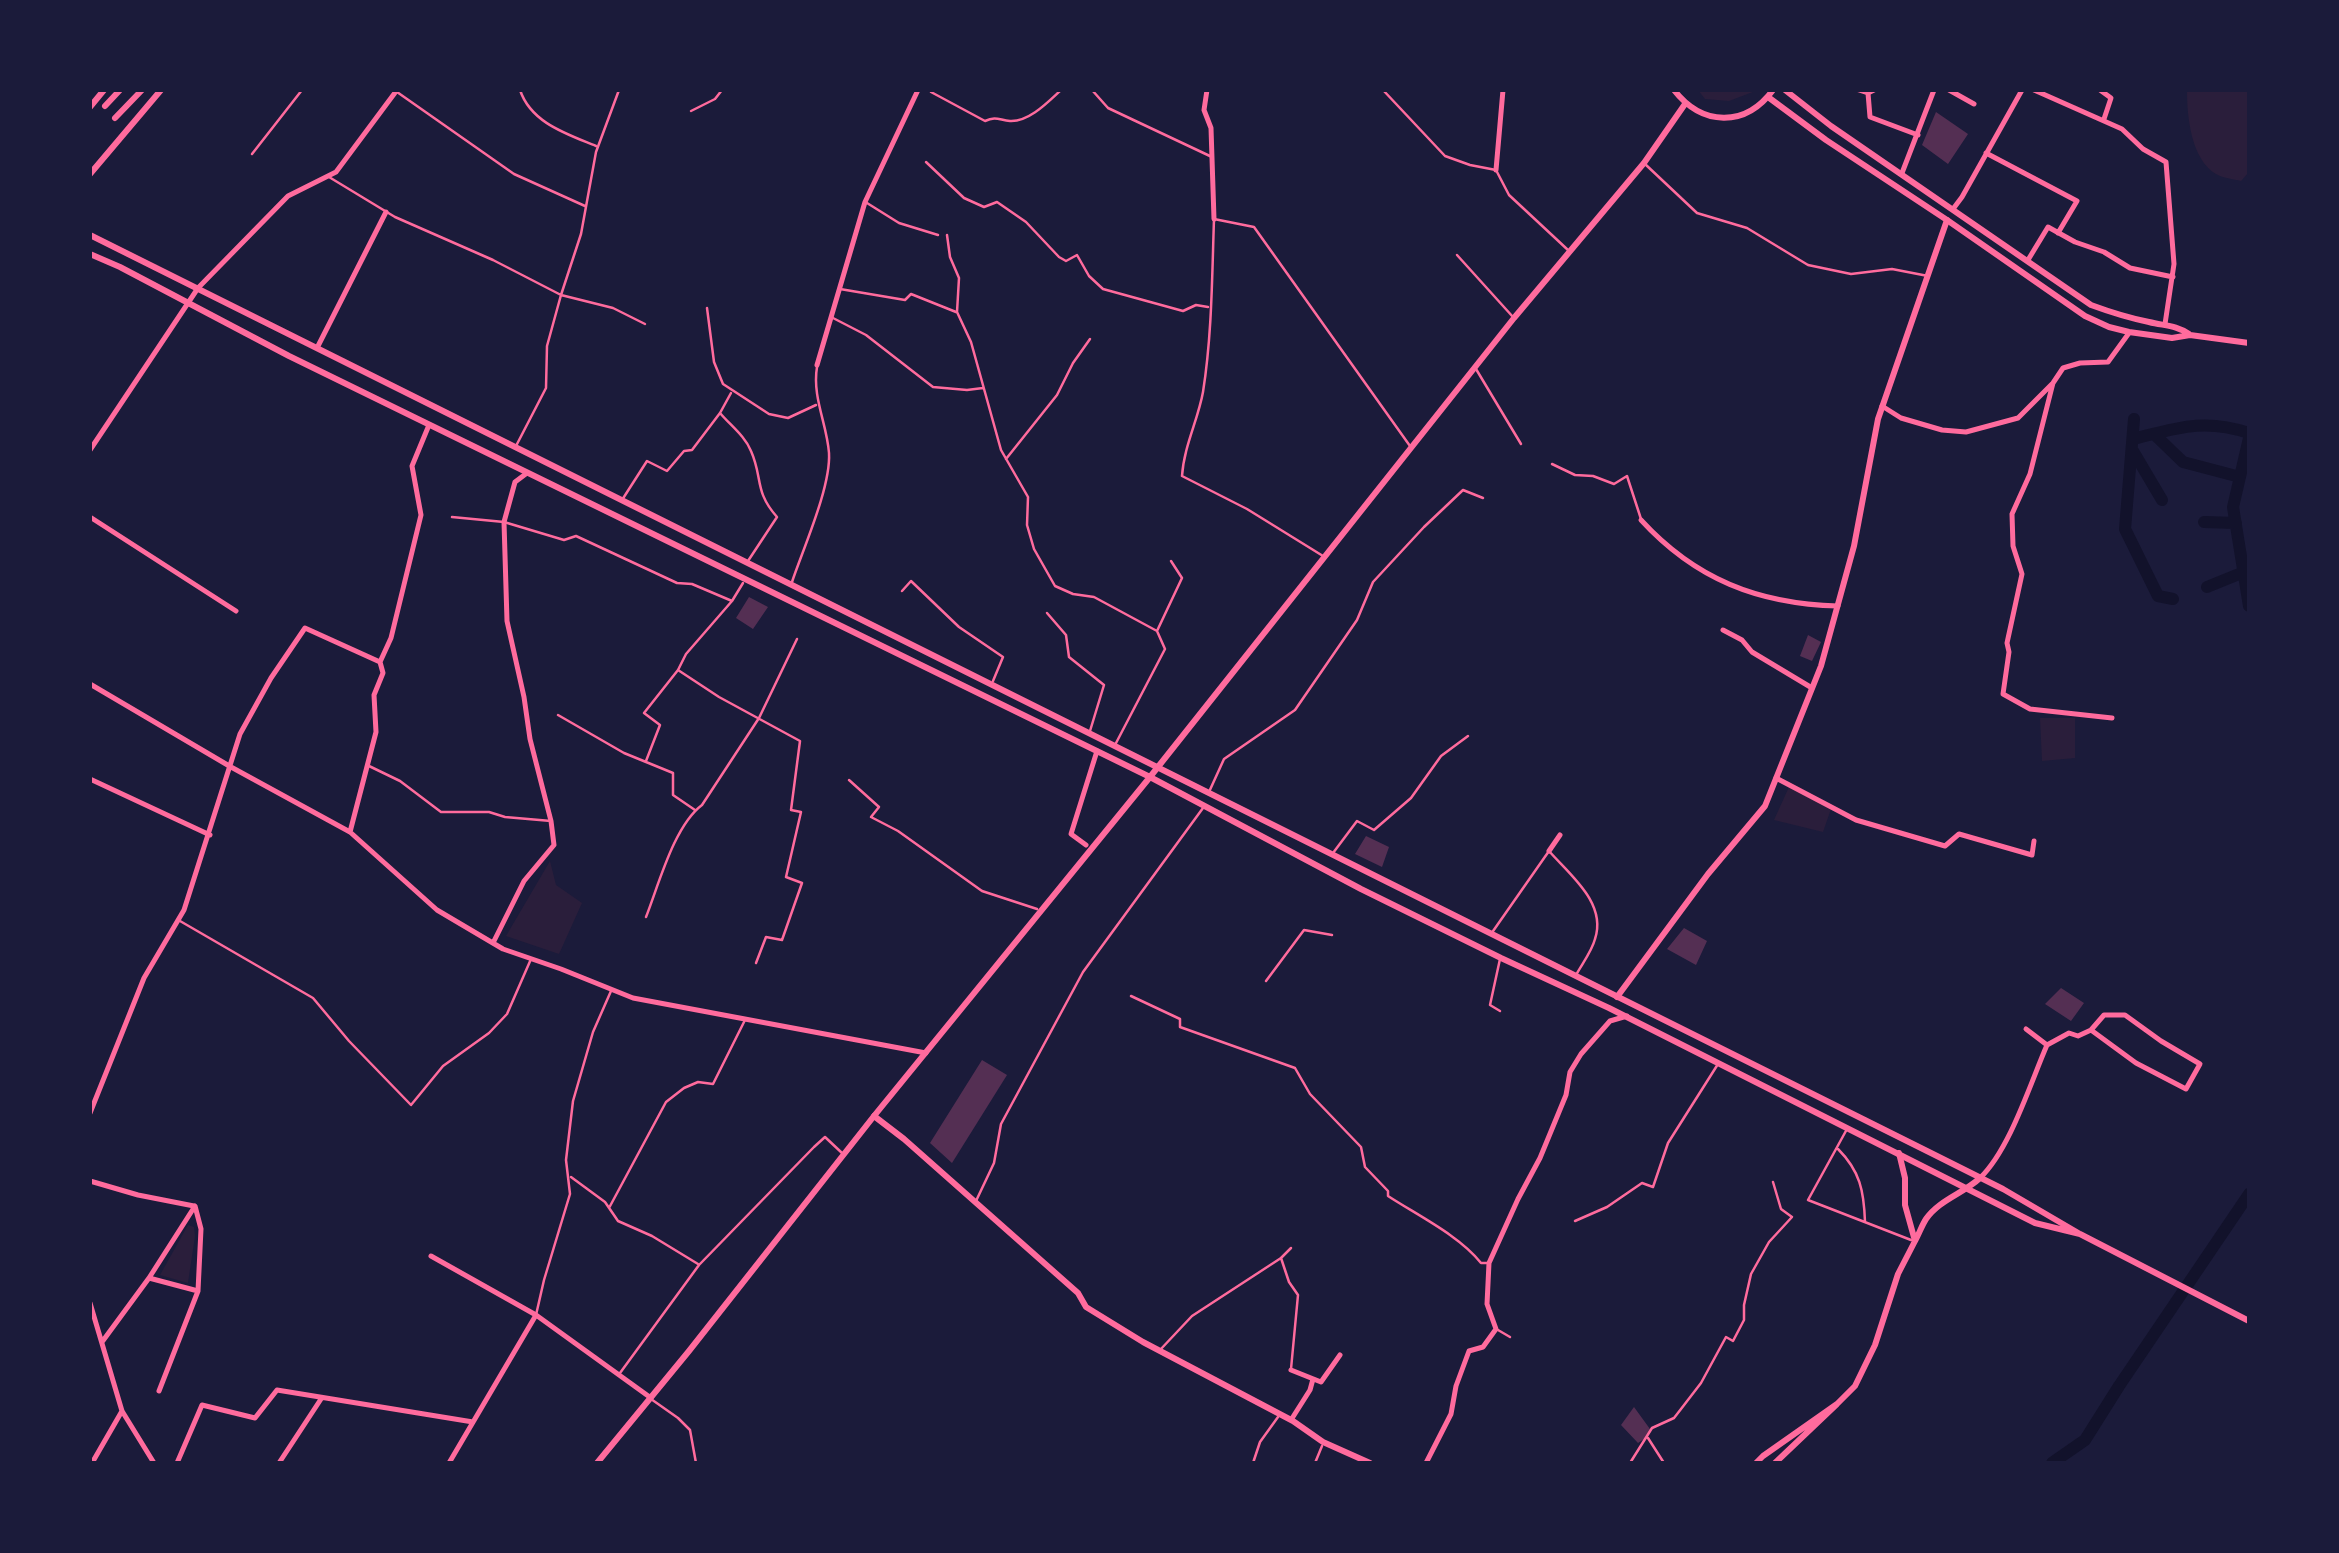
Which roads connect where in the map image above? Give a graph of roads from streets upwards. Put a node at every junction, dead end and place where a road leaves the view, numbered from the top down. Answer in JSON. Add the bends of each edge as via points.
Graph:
{"nodes":[{"id":1,"x":104,"y":90,"type":"edge"},
{"id":2,"x":120,"y":90,"type":"edge"},
{"id":3,"x":142,"y":90,"type":"edge"},
{"id":4,"x":161,"y":90,"type":"edge"},
{"id":5,"x":396,"y":90,"type":"edge"},
{"id":6,"x":1207,"y":90,"type":"edge"},
{"id":7,"x":1503,"y":90,"type":"edge"},
{"id":8,"x":1674,"y":90,"type":"edge"},
{"id":9,"x":1784,"y":90,"type":"edge"},
{"id":10,"x":1859,"y":90,"type":"edge"},
{"id":11,"x":1934,"y":90,"type":"edge"},
{"id":12,"x":1949,"y":90,"type":"edge"},
{"id":13,"x":2022,"y":90,"type":"edge"},
{"id":14,"x":2034,"y":90,"type":"edge"},
{"id":15,"x":2100,"y":90,"type":"edge"},
{"id":16,"x":2117,"y":90,"type":"edge"},
{"id":17,"x":915,"y":91,"type":"edge"},
{"id":18,"x":1871,"y":92,"type":"edge"},
{"id":19,"x":1771,"y":93,"type":"edge"},
{"id":20,"x":2111,"y":98,"type":"junction"},
{"id":21,"x":1686,"y":104,"type":"junction"},
{"id":22,"x":1974,"y":104,"type":"dead end"},
{"id":23,"x":90,"y":106,"type":"edge"},
{"id":24,"x":106,"y":106,"type":"dead end"},
{"id":25,"x":115,"y":118,"type":"dead end"},
{"id":26,"x":2104,"y":120,"type":"junction"},
{"id":27,"x":1918,"y":135,"type":"junction"},
{"id":28,"x":1986,"y":153,"type":"junction"},
{"id":29,"x":1496,"y":170,"type":"road end"},
{"id":30,"x":91,"y":172,"type":"edge"},
{"id":31,"x":1902,"y":173,"type":"junction"},
{"id":32,"x":1953,"y":209,"type":"junction"},
{"id":33,"x":386,"y":212,"type":"road end"},
{"id":34,"x":1214,"y":219,"type":"road end"},
{"id":35,"x":1947,"y":220,"type":"junction"},
{"id":36,"x":2058,"y":233,"type":"junction"},
{"id":37,"x":90,"y":236,"type":"edge"},
{"id":38,"x":90,"y":254,"type":"edge"},
{"id":39,"x":2028,"y":260,"type":"junction"},
{"id":40,"x":2172,"y":277,"type":"junction"},
{"id":41,"x":198,"y":288,"type":"junction"},
{"id":42,"x":188,"y":304,"type":"junction"},
{"id":43,"x":2165,"y":324,"type":"junction"},
{"id":44,"x":2129,"y":332,"type":"junction"},
{"id":45,"x":2190,"y":335,"type":"junction"},
{"id":46,"x":2249,"y":343,"type":"edge"},
{"id":47,"x":318,"y":348,"type":"junction"},
{"id":48,"x":818,"y":365,"type":"road end"},
{"id":49,"x":2054,"y":384,"type":"junction"},
{"id":50,"x":1882,"y":406,"type":"junction"},
{"id":51,"x":429,"y":425,"type":"junction"},
{"id":52,"x":90,"y":450,"type":"edge"},
{"id":53,"x":535,"y":457,"type":"junction"},
{"id":54,"x":527,"y":472,"type":"junction"},
{"id":55,"x":90,"y":517,"type":"edge"},
{"id":56,"x":1641,"y":520,"type":"road end"},
{"id":57,"x":1838,"y":606,"type":"junction"},
{"id":58,"x":236,"y":611,"type":"dead end"},
{"id":59,"x":1723,"y":630,"type":"dead end"},
{"id":60,"x":380,"y":662,"type":"junction"},
{"id":61,"x":90,"y":684,"type":"edge"},
{"id":62,"x":1812,"y":688,"type":"junction"},
{"id":63,"x":2112,"y":718,"type":"dead end"},
{"id":64,"x":1098,"y":751,"type":"junction"},
{"id":65,"x":231,"y":767,"type":"junction"},
{"id":66,"x":1157,"y":767,"type":"junction"},
{"id":67,"x":1150,"y":776,"type":"junction"},
{"id":68,"x":1776,"y":778,"type":"junction"},
{"id":69,"x":90,"y":780,"type":"edge"},
{"id":70,"x":350,"y":832,"type":"junction"},
{"id":71,"x":210,"y":835,"type":"junction"},
{"id":72,"x":1560,"y":835,"type":"dead end"},
{"id":73,"x":2034,"y":841,"type":"dead end"},
{"id":74,"x":1086,"y":845,"type":"dead end"},
{"id":75,"x":1548,"y":851,"type":"road end"},
{"id":76,"x":494,"y":943,"type":"junction"},
{"id":77,"x":1617,"y":997,"type":"junction"},
{"id":78,"x":1609,"y":1008,"type":"junction"},
{"id":79,"x":1626,"y":1016,"type":"junction"},
{"id":80,"x":2026,"y":1029,"type":"dead end"},
{"id":81,"x":2091,"y":1030,"type":"junction"},
{"id":82,"x":2048,"y":1045,"type":"junction"},
{"id":83,"x":926,"y":1052,"type":"junction"},
{"id":84,"x":90,"y":1113,"type":"edge"},
{"id":85,"x":874,"y":1116,"type":"junction"},
{"id":86,"x":1898,"y":1153,"type":"junction"},
{"id":87,"x":1980,"y":1178,"type":"junction"},
{"id":88,"x":90,"y":1181,"type":"edge"},
{"id":89,"x":1968,"y":1188,"type":"junction"},
{"id":90,"x":195,"y":1206,"type":"junction"},
{"id":91,"x":2080,"y":1234,"type":"junction"},
{"id":92,"x":1915,"y":1241,"type":"junction"},
{"id":93,"x":431,"y":1256,"type":"dead end"},
{"id":94,"x":149,"y":1278,"type":"junction"},
{"id":95,"x":198,"y":1290,"type":"junction"},
{"id":96,"x":90,"y":1303,"type":"edge"},
{"id":97,"x":536,"y":1315,"type":"junction"},
{"id":98,"x":2249,"y":1321,"type":"edge"},
{"id":99,"x":102,"y":1342,"type":"junction"},
{"id":100,"x":1340,"y":1354,"type":"dead end"},
{"id":101,"x":1291,"y":1370,"type":"road end"},
{"id":102,"x":1313,"y":1379,"type":"junction"},
{"id":103,"x":159,"y":1391,"type":"dead end"},
{"id":104,"x":651,"y":1398,"type":"junction"},
{"id":105,"x":321,"y":1399,"type":"junction"},
{"id":106,"x":1837,"y":1404,"type":"junction"},
{"id":107,"x":122,"y":1412,"type":"junction"},
{"id":108,"x":1291,"y":1420,"type":"junction"},
{"id":109,"x":473,"y":1422,"type":"junction"},
{"id":110,"x":92,"y":1463,"type":"edge"},
{"id":111,"x":154,"y":1463,"type":"edge"},
{"id":112,"x":177,"y":1463,"type":"edge"},
{"id":113,"x":279,"y":1463,"type":"edge"},
{"id":114,"x":449,"y":1463,"type":"edge"},
{"id":115,"x":597,"y":1463,"type":"edge"},
{"id":116,"x":1370,"y":1463,"type":"edge"},
{"id":117,"x":1426,"y":1463,"type":"edge"},
{"id":118,"x":1756,"y":1463,"type":"edge"},
{"id":119,"x":1775,"y":1463,"type":"edge"}],
"edges":[{"from":1,"to":23,"type":"main road"},
{"from":2,"to":24,"type":"main road"},
{"from":3,"to":25,"type":"main road"},
{"from":4,"to":30,"type":"main road"},
{"from":5,"to":41,"type":"street","via":[[336,172],[288,196]]},
{"from":6,"to":34,"type":"street"},
{"from":7,"to":29,"type":"street"},
{"from":8,"to":21,"type":"main road"},
{"from":9,"to":31,"type":"main road"},
{"from":10,"to":18,"type":"street"},
{"from":11,"to":27,"type":"street"},
{"from":12,"to":22,"type":"street"},
{"from":13,"to":28,"type":"street"},
{"from":14,"to":26,"type":"street"},
{"from":15,"to":20,"type":"street"},
{"from":16,"to":20,"type":"street"},
{"from":17,"to":48,"type":"street","via":[[865,202]]},
{"from":18,"to":27,"type":"street","via":[[1870,117]]},
{"from":19,"to":21,"type":"main road","via":[[1760,106],[1722,118]]},
{"from":19,"to":35,"type":"main road","via":[[1826,140]]},
{"from":20,"to":26,"type":"street"},
{"from":21,"to":66,"type":"main road"},
{"from":26,"to":40,"type":"street","via":[[2166,162]]},
{"from":27,"to":31,"type":"street"},
{"from":28,"to":32,"type":"street"},
{"from":28,"to":36,"type":"street","via":[[2077,202]]},
{"from":31,"to":32,"type":"main road"},
{"from":32,"to":39,"type":"main road"},
{"from":33,"to":47,"type":"street"},
{"from":35,"to":44,"type":"main road","via":[[2086,316]]},
{"from":35,"to":50,"type":"main road"},
{"from":36,"to":39,"type":"street","via":[[2048,227]]},
{"from":36,"to":40,"type":"street","via":[[2130,268]]},
{"from":37,"to":41,"type":"main road"},
{"from":38,"to":42,"type":"main road"},
{"from":39,"to":43,"type":"main road","via":[[2091,305]]},
{"from":40,"to":43,"type":"street"},
{"from":41,"to":42,"type":"street"},
{"from":41,"to":47,"type":"main road"},
{"from":42,"to":51,"type":"main road"},
{"from":42,"to":52,"type":"street"},
{"from":43,"to":45,"type":"main road"},
{"from":44,"to":45,"type":"main road"},
{"from":44,"to":49,"type":"street","via":[[2108,362],[2063,368]]},
{"from":45,"to":46,"type":"main road"},
{"from":47,"to":53,"type":"main road"},
{"from":49,"to":50,"type":"street","via":[[2018,418],[1966,432],[1900,418]]},
{"from":49,"to":63,"type":"street","via":[[2012,514],[2022,574],[2006,643],[2003,694],[2030,709]]},
{"from":50,"to":57,"type":"main road"},
{"from":51,"to":54,"type":"main road"},
{"from":51,"to":60,"type":"street","via":[[412,466],[421,515]]},
{"from":53,"to":54,"type":"main road"},
{"from":53,"to":66,"type":"main road"},
{"from":54,"to":64,"type":"main road"},
{"from":54,"to":76,"type":"street","via":[[515,482],[504,522],[507,621],[554,846],[524,881]]},
{"from":55,"to":58,"type":"street"},
{"from":56,"to":57,"type":"street","via":[[1693,566],[1745,592]]},
{"from":57,"to":62,"type":"main road"},
{"from":59,"to":62,"type":"street"},
{"from":60,"to":65,"type":"street","via":[[304,628],[240,734]]},
{"from":60,"to":70,"type":"street","via":[[376,732]]},
{"from":61,"to":65,"type":"street"},
{"from":62,"to":68,"type":"main road"},
{"from":64,"to":67,"type":"main road"},
{"from":64,"to":74,"type":"street","via":[[1071,834]]},
{"from":65,"to":70,"type":"street"},
{"from":65,"to":71,"type":"street"},
{"from":66,"to":67,"type":"main road"},
{"from":66,"to":77,"type":"main road"},
{"from":67,"to":78,"type":"main road","via":[[1361,889]]},
{"from":67,"to":83,"type":"main road"},
{"from":68,"to":73,"type":"street","via":[[1856,820],[1945,846],[1959,834],[2032,855]]},
{"from":68,"to":77,"type":"main road","via":[[1765,806]]},
{"from":69,"to":71,"type":"street"},
{"from":70,"to":76,"type":"street","via":[[437,910]]},
{"from":71,"to":84,"type":"street","via":[[179,921],[144,978]]},
{"from":72,"to":75,"type":"street"},
{"from":76,"to":83,"type":"street","via":[[633,998]]},
{"from":77,"to":78,"type":"street"},
{"from":77,"to":87,"type":"main road"},
{"from":78,"to":79,"type":"main road"},
{"from":79,"to":86,"type":"main road"},
{"from":79,"to":117,"type":"street","via":[[1610,1021],[1570,1072],[1540,1158],[1489,1264],[1487,1304],[1496,1329],[1470,1351],[1451,1414]]},
{"from":80,"to":82,"type":"street"},
{"from":81,"to":81,"type":"street","via":[[2104,1015],[2125,1015],[2200,1064],[2186,1089]]},
{"from":81,"to":82,"type":"street"},
{"from":82,"to":87,"type":"street","via":[[2006,1139]]},
{"from":83,"to":85,"type":"main road"},
{"from":85,"to":104,"type":"main road"},
{"from":85,"to":108,"type":"main road","via":[[1086,1306]]},
{"from":86,"to":89,"type":"main road"},
{"from":86,"to":92,"type":"main road"},
{"from":87,"to":89,"type":"main road"},
{"from":87,"to":91,"type":"main road"},
{"from":88,"to":90,"type":"street"},
{"from":89,"to":91,"type":"main road","via":[[2035,1223]]},
{"from":89,"to":92,"type":"main road","via":[[1928,1216]]},
{"from":90,"to":94,"type":"street"},
{"from":90,"to":95,"type":"street","via":[[201,1229]]},
{"from":91,"to":98,"type":"main road"},
{"from":92,"to":106,"type":"main road","via":[[1855,1386]]},
{"from":93,"to":97,"type":"street"},
{"from":94,"to":95,"type":"street"},
{"from":94,"to":99,"type":"street"},
{"from":95,"to":103,"type":"street"},
{"from":96,"to":99,"type":"street"},
{"from":97,"to":104,"type":"street"},
{"from":97,"to":109,"type":"street"},
{"from":99,"to":107,"type":"street"},
{"from":100,"to":102,"type":"street","via":[[1321,1382]]},
{"from":101,"to":102,"type":"street"},
{"from":102,"to":108,"type":"street"},
{"from":104,"to":115,"type":"main road"},
{"from":105,"to":109,"type":"street"},
{"from":105,"to":112,"type":"street","via":[[277,1390],[255,1418],[202,1405]]},
{"from":105,"to":113,"type":"street"},
{"from":106,"to":118,"type":"main road"},
{"from":106,"to":119,"type":"main road"},
{"from":107,"to":110,"type":"street"},
{"from":107,"to":111,"type":"street"},
{"from":108,"to":116,"type":"main road"},
{"from":109,"to":114,"type":"street"}]}
